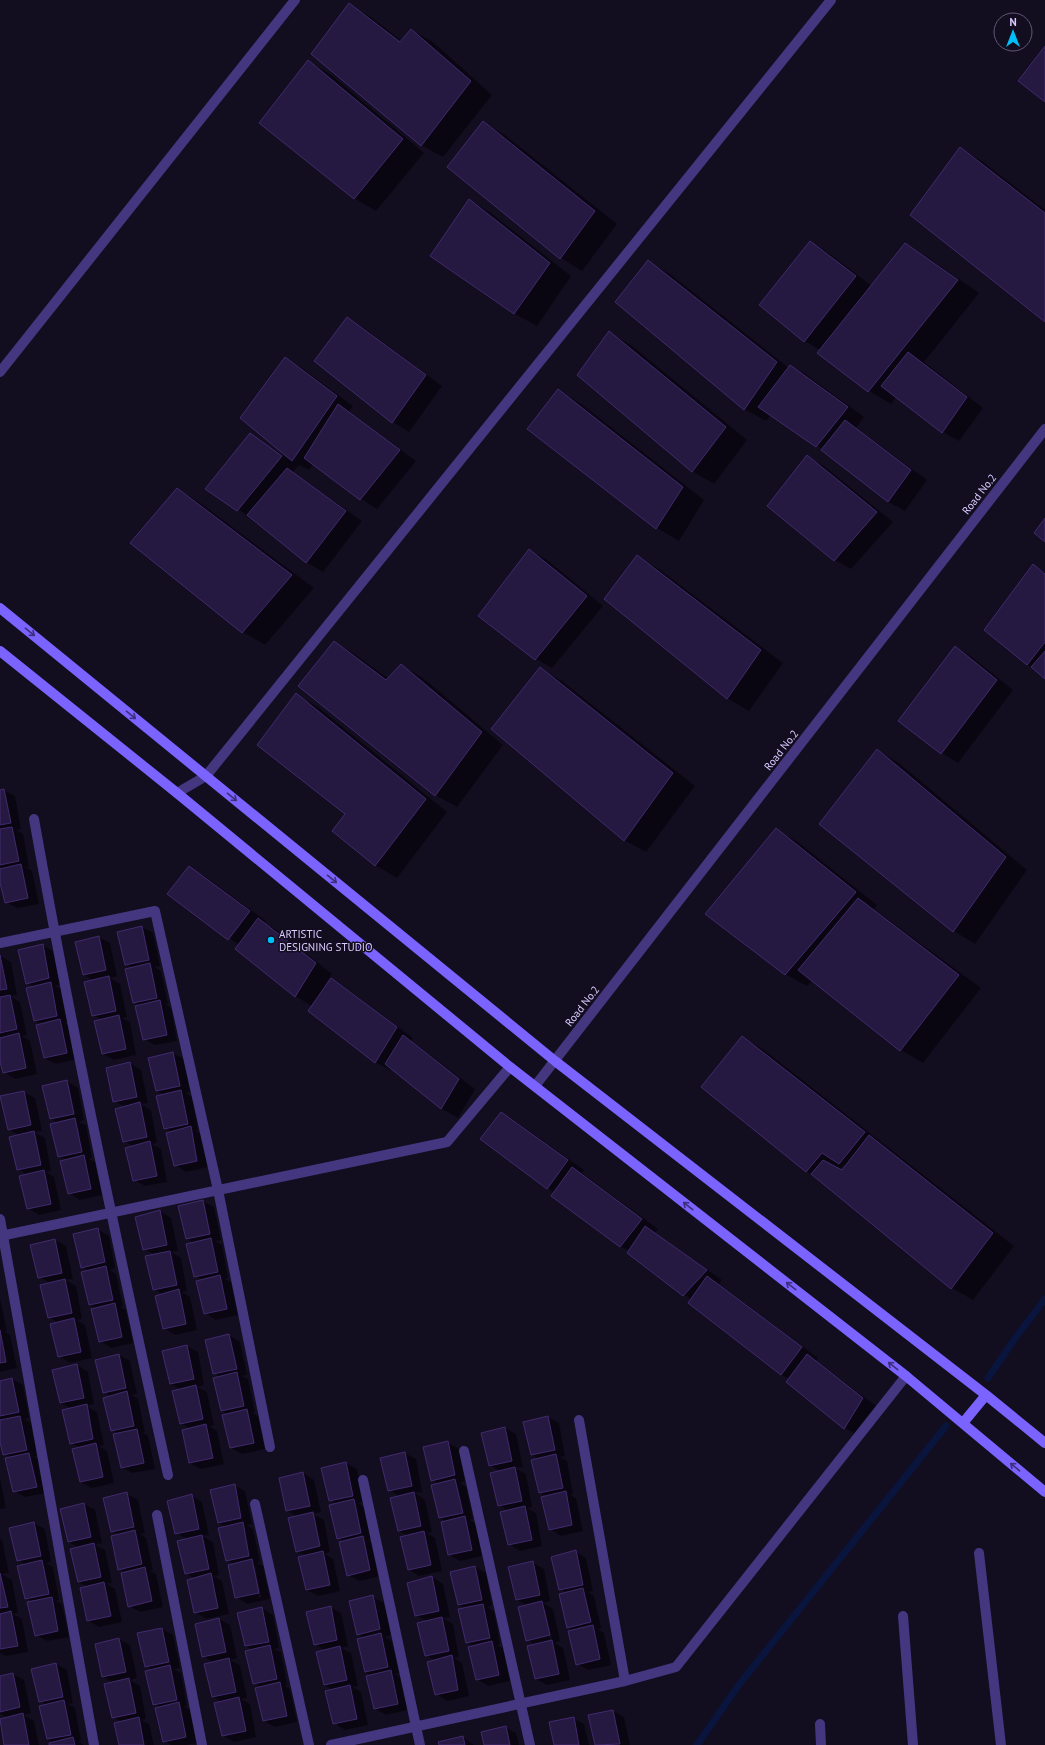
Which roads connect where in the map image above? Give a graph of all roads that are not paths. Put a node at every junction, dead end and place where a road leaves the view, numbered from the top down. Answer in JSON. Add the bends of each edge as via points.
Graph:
{"nodes":[{"id":1,"x":295,"y":0,"type":"edge"},
{"id":2,"x":831,"y":0,"type":"edge"},
{"id":3,"x":0,"y":372,"type":"edge"},
{"id":4,"x":1045,"y":429,"type":"edge"},
{"id":5,"x":0,"y":608,"type":"edge"},
{"id":6,"x":0,"y":651,"type":"edge"},
{"id":7,"x":206,"y":776,"type":"junction"},
{"id":8,"x":177,"y":793,"type":"junction"},
{"id":9,"x":34,"y":819,"type":"dead end"},
{"id":10,"x":54,"y":932,"type":"junction"},
{"id":11,"x":0,"y":943,"type":"edge"},
{"id":12,"x":555,"y":1061,"type":"junction"},
{"id":13,"x":510,"y":1067,"type":"junction"},
{"id":14,"x":535,"y":1086,"type":"junction"},
{"id":15,"x":218,"y":1190,"type":"junction"},
{"id":16,"x":110,"y":1213,"type":"junction"},
{"id":17,"x":0,"y":1219,"type":"edge"},
{"id":18,"x":2,"y":1236,"type":"edge"},
{"id":19,"x":906,"y":1376,"type":"junction"},
{"id":20,"x":986,"y":1395,"type":"junction"},
{"id":21,"x":579,"y":1420,"type":"dead end"},
{"id":22,"x":963,"y":1423,"type":"junction"},
{"id":23,"x":1045,"y":1442,"type":"edge"},
{"id":24,"x":270,"y":1447,"type":"dead end"},
{"id":25,"x":464,"y":1451,"type":"dead end"},
{"id":26,"x":168,"y":1475,"type":"dead end"},
{"id":27,"x":364,"y":1480,"type":"dead end"},
{"id":28,"x":1045,"y":1492,"type":"edge"},
{"id":29,"x":255,"y":1504,"type":"dead end"},
{"id":30,"x":157,"y":1515,"type":"dead end"},
{"id":31,"x":979,"y":1553,"type":"dead end"},
{"id":32,"x":904,"y":1616,"type":"dead end"},
{"id":33,"x":625,"y":1681,"type":"junction"},
{"id":34,"x":521,"y":1704,"type":"junction"},
{"id":35,"x":820,"y":1724,"type":"dead end"},
{"id":36,"x":416,"y":1726,"type":"junction"},
{"id":37,"x":94,"y":1745,"type":"edge"},
{"id":38,"x":202,"y":1745,"type":"edge"},
{"id":39,"x":309,"y":1745,"type":"edge"},
{"id":40,"x":331,"y":1745,"type":"edge"},
{"id":41,"x":420,"y":1745,"type":"edge"},
{"id":42,"x":530,"y":1745,"type":"edge"},
{"id":43,"x":821,"y":1745,"type":"edge"},
{"id":44,"x":913,"y":1745,"type":"edge"},
{"id":45,"x":1001,"y":1745,"type":"edge"}],
"edges":[{"from":1,"to":3,"type":"street"},
{"from":2,"to":7,"type":"street"},
{"from":4,"to":12,"type":"street","name":"Road No.2"},
{"from":5,"to":7,"type":"main road","one_way":true},
{"from":6,"to":8,"type":"main road"},
{"from":7,"to":8,"type":"street"},
{"from":7,"to":12,"type":"main road","one_way":true},
{"from":8,"to":13,"type":"main road"},
{"from":9,"to":10,"type":"street"},
{"from":10,"to":11,"type":"street"},
{"from":10,"to":15,"type":"street","via":[[155,911]]},
{"from":10,"to":16,"type":"street"},
{"from":12,"to":14,"type":"street","name":"Road No.2"},
{"from":12,"to":20,"type":"main road"},
{"from":13,"to":14,"type":"main road"},
{"from":13,"to":15,"type":"street","via":[[447,1142]]},
{"from":19,"to":14,"type":"main road","one_way":true},
{"from":15,"to":16,"type":"street"},
{"from":15,"to":24,"type":"street"},
{"from":16,"to":18,"type":"street"},
{"from":16,"to":26,"type":"street"},
{"from":17,"to":18,"type":"street"},
{"from":18,"to":37,"type":"street"},
{"from":19,"to":22,"type":"main road"},
{"from":19,"to":33,"type":"street","via":[[676,1667]]},
{"from":20,"to":22,"type":"main road"},
{"from":20,"to":23,"type":"main road"},
{"from":21,"to":33,"type":"street"},
{"from":28,"to":22,"type":"main road","one_way":true},
{"from":25,"to":34,"type":"street"},
{"from":27,"to":36,"type":"street"},
{"from":29,"to":39,"type":"street"},
{"from":30,"to":38,"type":"street"},
{"from":31,"to":45,"type":"street"},
{"from":32,"to":44,"type":"street"},
{"from":33,"to":34,"type":"street"},
{"from":34,"to":36,"type":"street"},
{"from":34,"to":42,"type":"street"},
{"from":35,"to":43,"type":"street"},
{"from":36,"to":40,"type":"street"},
{"from":36,"to":41,"type":"street"}]}
